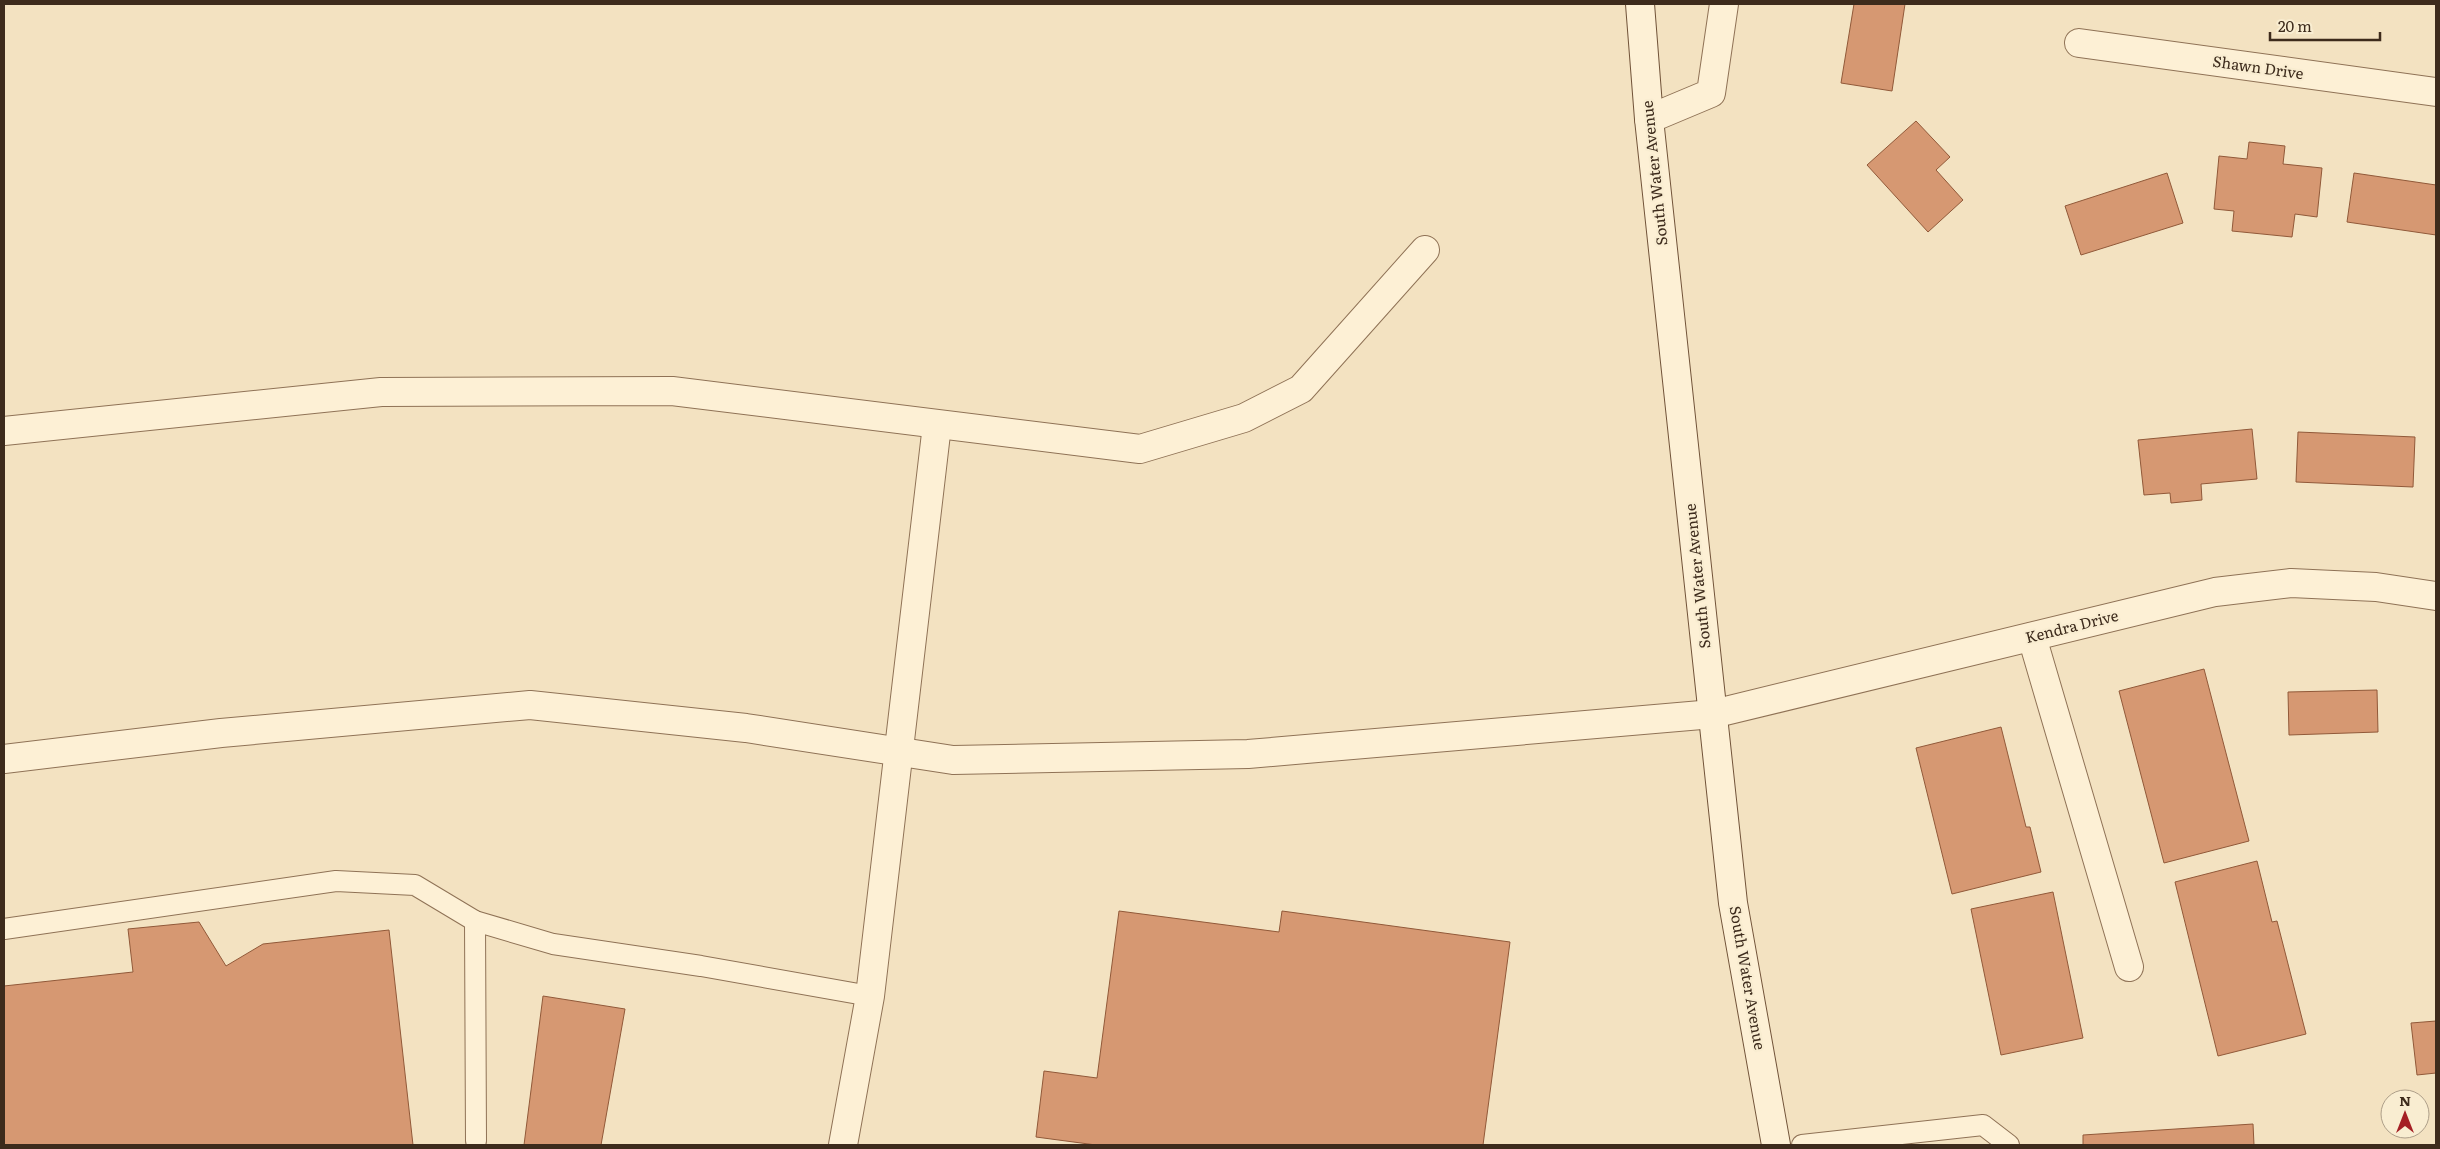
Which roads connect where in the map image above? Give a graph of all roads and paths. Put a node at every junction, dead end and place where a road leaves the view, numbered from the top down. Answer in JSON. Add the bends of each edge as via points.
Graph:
{"nodes":[{"id":1,"x":1640,"y":4,"type":"edge"},
{"id":2,"x":1724,"y":4,"type":"edge"},
{"id":3,"x":2079,"y":43,"type":"dead end"},
{"id":4,"x":2436,"y":92,"type":"edge"},
{"id":5,"x":1649,"y":119,"type":"junction"},
{"id":6,"x":1425,"y":250,"type":"dead end"},
{"id":7,"x":937,"y":425,"type":"junction"},
{"id":8,"x":4,"y":431,"type":"edge"},
{"id":9,"x":2436,"y":596,"type":"edge"},
{"id":10,"x":2032,"y":637,"type":"junction"},
{"id":11,"x":1713,"y":714,"type":"junction"},
{"id":12,"x":897,"y":752,"type":"junction"},
{"id":13,"x":4,"y":758,"type":"edge"},
{"id":14,"x":475,"y":921,"type":"junction"},
{"id":15,"x":4,"y":929,"type":"edge"},
{"id":16,"x":2129,"y":967,"type":"dead end"},
{"id":17,"x":870,"y":996,"type":"junction"},
{"id":18,"x":476,"y":1141,"type":"dead end"},
{"id":19,"x":843,"y":1145,"type":"edge"},
{"id":20,"x":1776,"y":1145,"type":"edge"},
{"id":21,"x":1802,"y":1145,"type":"edge"},
{"id":22,"x":2009,"y":1145,"type":"edge"}],
"edges":[{"from":1,"to":5,"type":"street","name":"South Water Avenue"},
{"from":2,"to":5,"type":"street","via":[[1711,93]]},
{"from":3,"to":4,"type":"street","name":"Shawn Drive"},
{"from":5,"to":11,"type":"street","name":"South Water Avenue"},
{"from":6,"to":7,"type":"street","via":[[1301,389],[1244,418],[1140,449]]},
{"from":7,"to":8,"type":"street","via":[[672,391],[380,392]]},
{"from":7,"to":12,"type":"street"},
{"from":9,"to":10,"type":"street","name":"Kendra Drive","via":[[2376,587],[2291,583],[2215,592]]},
{"from":10,"to":11,"type":"street","name":"Kendra Drive"},
{"from":10,"to":16,"type":"street"},
{"from":11,"to":12,"type":"street","name":"Kendra Drive","via":[[1248,754],[953,760]]},
{"from":11,"to":20,"type":"street","name":"South Water Avenue","via":[[1733,903]]},
{"from":12,"to":13,"type":"street","name":"Kendra Drive","via":[[746,728],[530,705],[221,733]]},
{"from":12,"to":17,"type":"street"},
{"from":14,"to":15,"type":"lane","via":[[415,885],[336,881]]},
{"from":14,"to":17,"type":"lane","via":[[553,944]]},
{"from":14,"to":18,"type":"lane"},
{"from":17,"to":19,"type":"street"},
{"from":21,"to":22,"type":"lane","via":[[1983,1125]]}]}
